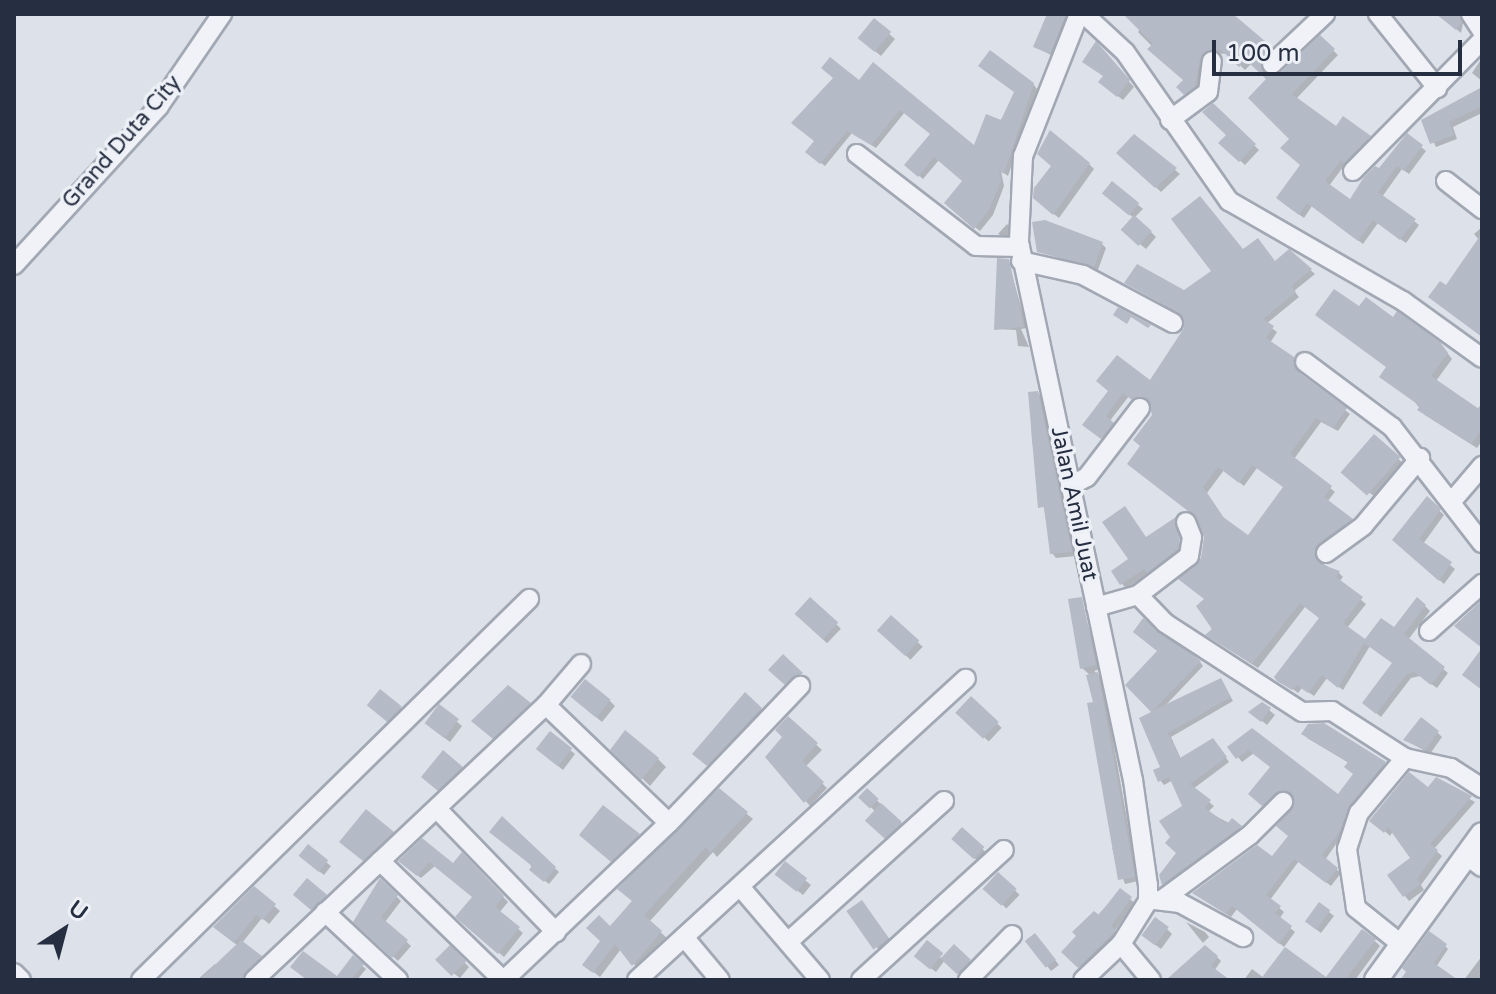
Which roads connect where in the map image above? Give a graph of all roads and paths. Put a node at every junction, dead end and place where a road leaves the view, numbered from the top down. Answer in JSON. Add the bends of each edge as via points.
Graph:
{"nodes":[{"id":1,"x":222,"y":14,"type":"edge"},
{"id":2,"x":1081,"y":14,"type":"edge"},
{"id":3,"x":1325,"y":14,"type":"edge"},
{"id":4,"x":1378,"y":14,"type":"edge"},
{"id":5,"x":1471,"y":14,"type":"edge"},
{"id":6,"x":1482,"y":31,"type":"edge"},
{"id":7,"x":1482,"y":40,"type":"edge"},
{"id":8,"x":1212,"y":61,"type":"dead end"},
{"id":9,"x":1272,"y":64,"type":"dead end"},
{"id":10,"x":1437,"y":88,"type":"junction"},
{"id":11,"x":1170,"y":120,"type":"junction"},
{"id":12,"x":857,"y":154,"type":"dead end"},
{"id":13,"x":1353,"y":171,"type":"dead end"},
{"id":14,"x":1446,"y":181,"type":"dead end"},
{"id":15,"x":1482,"y":209,"type":"edge"},
{"id":16,"x":1021,"y":254,"type":"junction"},
{"id":17,"x":14,"y":265,"type":"edge"},
{"id":18,"x":1173,"y":323,"type":"dead end"},
{"id":19,"x":1482,"y":358,"type":"edge"},
{"id":20,"x":1305,"y":362,"type":"dead end"},
{"id":21,"x":1140,"y":408,"type":"dead end"},
{"id":22,"x":1420,"y":458,"type":"junction"},
{"id":23,"x":1482,"y":466,"type":"edge"},
{"id":24,"x":1070,"y":486,"type":"junction"},
{"id":25,"x":1453,"y":500,"type":"junction"},
{"id":26,"x":1186,"y":522,"type":"dead end"},
{"id":27,"x":1482,"y":543,"type":"edge"},
{"id":28,"x":1326,"y":553,"type":"dead end"},
{"id":29,"x":1482,"y":584,"type":"edge"},
{"id":30,"x":1138,"y":595,"type":"junction"},
{"id":31,"x":529,"y":599,"type":"dead end"},
{"id":32,"x":1096,"y":607,"type":"junction"},
{"id":33,"x":1429,"y":631,"type":"dead end"},
{"id":34,"x":581,"y":664,"type":"dead end"},
{"id":35,"x":966,"y":679,"type":"dead end"},
{"id":36,"x":800,"y":686,"type":"dead end"},
{"id":37,"x":546,"y":705,"type":"junction"},
{"id":38,"x":1405,"y":758,"type":"junction"},
{"id":39,"x":1482,"y":788,"type":"edge"},
{"id":40,"x":944,"y":801,"type":"dead end"},
{"id":41,"x":1283,"y":802,"type":"dead end"},
{"id":42,"x":438,"y":810,"type":"junction"},
{"id":43,"x":669,"y":823,"type":"junction"},
{"id":44,"x":1482,"y":834,"type":"edge"},
{"id":45,"x":1004,"y":850,"type":"dead end"},
{"id":46,"x":380,"y":861,"type":"junction"},
{"id":47,"x":1474,"y":861,"type":"edge"},
{"id":48,"x":742,"y":889,"type":"junction"},
{"id":49,"x":1156,"y":900,"type":"junction"},
{"id":50,"x":325,"y":912,"type":"junction"},
{"id":51,"x":556,"y":932,"type":"junction"},
{"id":52,"x":1012,"y":935,"type":"dead end"},
{"id":53,"x":684,"y":937,"type":"junction"},
{"id":54,"x":1243,"y":937,"type":"dead end"},
{"id":55,"x":789,"y":941,"type":"junction"},
{"id":56,"x":1121,"y":944,"type":"junction"},
{"id":57,"x":1401,"y":944,"type":"junction"},
{"id":58,"x":14,"y":973,"type":"edge"},
{"id":59,"x":276,"y":973,"type":"edge"},
{"id":60,"x":21,"y":980,"type":"edge"},
{"id":61,"x":141,"y":980,"type":"edge"},
{"id":62,"x":254,"y":980,"type":"edge"},
{"id":63,"x":398,"y":980,"type":"edge"},
{"id":64,"x":504,"y":980,"type":"edge"},
{"id":65,"x":637,"y":980,"type":"edge"},
{"id":66,"x":720,"y":980,"type":"edge"},
{"id":67,"x":820,"y":980,"type":"edge"},
{"id":68,"x":861,"y":980,"type":"edge"},
{"id":69,"x":968,"y":980,"type":"edge"},
{"id":70,"x":1083,"y":980,"type":"edge"},
{"id":71,"x":1151,"y":980,"type":"edge"},
{"id":72,"x":1376,"y":980,"type":"edge"}],
"edges":[{"from":1,"to":17,"type":"street","name":"Grand Duta City","via":[[159,106]]},
{"from":2,"to":11,"type":"street","via":[[1125,52]]},
{"from":2,"to":16,"type":"street","name":"Jalan Amil Juat","via":[[1020,168]]},
{"from":3,"to":9,"type":"street"},
{"from":4,"to":10,"type":"street"},
{"from":5,"to":6,"type":"street"},
{"from":7,"to":10,"type":"street"},
{"from":8,"to":11,"type":"street","via":[[1208,92]]},
{"from":10,"to":13,"type":"street"},
{"from":11,"to":19,"type":"street","via":[[1229,201],[1403,301]]},
{"from":12,"to":16,"type":"street","via":[[976,246]]},
{"from":14,"to":15,"type":"street"},
{"from":16,"to":18,"type":"street","via":[[1083,275]]},
{"from":16,"to":24,"type":"street","name":"Jalan Amil Juat"},
{"from":20,"to":22,"type":"street","via":[[1370,408]]},
{"from":21,"to":24,"type":"street","via":[[1087,477]]},
{"from":22,"to":25,"type":"street"},
{"from":22,"to":28,"type":"street","via":[[1363,526]]},
{"from":23,"to":25,"type":"street"},
{"from":24,"to":32,"type":"street","name":"Jalan Amil Juat"},
{"from":25,"to":27,"type":"street"},
{"from":26,"to":30,"type":"street","via":[[1192,537],[1189,556]]},
{"from":29,"to":33,"type":"street"},
{"from":30,"to":32,"type":"street"},
{"from":30,"to":38,"type":"street","via":[[1165,623],[1302,712],[1332,711]]},
{"from":31,"to":61,"type":"street"},
{"from":32,"to":49,"type":"street","name":"Jalan Amil Juat"},
{"from":34,"to":37,"type":"street"},
{"from":35,"to":48,"type":"street"},
{"from":36,"to":43,"type":"street"},
{"from":37,"to":42,"type":"street"},
{"from":37,"to":43,"type":"street"},
{"from":38,"to":39,"type":"street","via":[[1451,768]]},
{"from":38,"to":57,"type":"street","via":[[1359,813],[1347,849],[1356,908]]},
{"from":40,"to":55,"type":"street"},
{"from":41,"to":49,"type":"street","via":[[1250,835]]},
{"from":42,"to":46,"type":"street"},
{"from":42,"to":51,"type":"street"},
{"from":43,"to":51,"type":"street"},
{"from":44,"to":47,"type":"street"},
{"from":45,"to":68,"type":"street"},
{"from":46,"to":50,"type":"street"},
{"from":46,"to":64,"type":"street"},
{"from":47,"to":57,"type":"street"},
{"from":48,"to":53,"type":"street"},
{"from":48,"to":55,"type":"street"},
{"from":49,"to":54,"type":"street"},
{"from":49,"to":56,"type":"street"},
{"from":50,"to":59,"type":"street"},
{"from":50,"to":63,"type":"street"},
{"from":51,"to":64,"type":"street"},
{"from":52,"to":69,"type":"street"},
{"from":53,"to":65,"type":"street"},
{"from":53,"to":66,"type":"street"},
{"from":55,"to":67,"type":"street"},
{"from":56,"to":70,"type":"street"},
{"from":56,"to":71,"type":"street"},
{"from":57,"to":72,"type":"street"},
{"from":58,"to":60,"type":"street"},
{"from":59,"to":62,"type":"street"}]}
